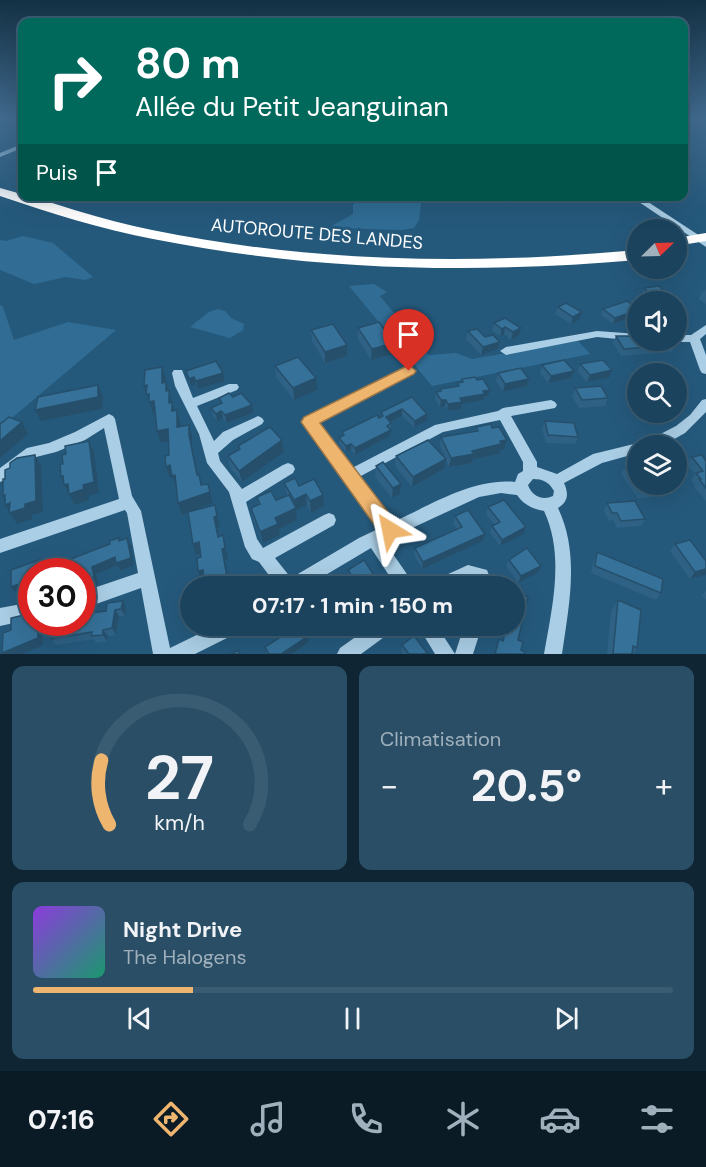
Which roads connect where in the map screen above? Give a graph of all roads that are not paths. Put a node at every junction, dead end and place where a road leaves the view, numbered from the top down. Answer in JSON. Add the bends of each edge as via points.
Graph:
{"nodes":[{"id":1,"x":16,"y":149,"type":"edge"},
{"id":2,"x":0,"y":155,"type":"edge"},
{"id":3,"x":0,"y":182,"type":"edge"},
{"id":4,"x":18,"y":189,"type":"edge"},
{"id":5,"x":0,"y":192,"type":"edge"},
{"id":6,"x":18,"y":198,"type":"edge"},
{"id":7,"x":26,"y":201,"type":"edge"},
{"id":8,"x":56,"y":201,"type":"edge"},
{"id":9,"x":641,"y":201,"type":"edge"},
{"id":10,"x":706,"y":237,"type":"edge"},
{"id":11,"x":687,"y":240,"type":"edge"},
{"id":12,"x":706,"y":245,"type":"edge"},
{"id":13,"x":627,"y":247,"type":"edge"},
{"id":14,"x":687,"y":249,"type":"edge"},
{"id":15,"x":627,"y":256,"type":"edge"},
{"id":16,"x":706,"y":328,"type":"edge"},
{"id":17,"x":627,"y":337,"type":"edge"},
{"id":18,"x":687,"y":338,"type":"edge"},
{"id":19,"x":694,"y":338,"type":"junction"},
{"id":20,"x":506,"y":351,"type":"dead end"},
{"id":21,"x":706,"y":370,"type":"edge"},
{"id":22,"x":409,"y":371,"type":"dead end"},
{"id":23,"x":178,"y":373,"type":"dead end"},
{"id":24,"x":233,"y":387,"type":"dead end"},
{"id":25,"x":191,"y":403,"type":"junction"},
{"id":26,"x":706,"y":404,"type":"edge"},
{"id":27,"x":551,"y":405,"type":"dead end"},
{"id":28,"x":498,"y":416,"type":"dead end"},
{"id":29,"x":258,"y":421,"type":"dead end"},
{"id":30,"x":673,"y":435,"type":"edge"},
{"id":31,"x":211,"y":451,"type":"junction"},
{"id":32,"x":627,"y":451,"type":"edge"},
{"id":33,"x":288,"y":469,"type":"dead end"},
{"id":34,"x":530,"y":473,"type":"junction"},
{"id":35,"x":351,"y":475,"type":"junction"},
{"id":36,"x":0,"y":476,"type":"edge"},
{"id":37,"x":555,"y":481,"type":"junction"},
{"id":38,"x":522,"y":489,"type":"junction"},
{"id":39,"x":238,"y":499,"type":"junction"},
{"id":40,"x":127,"y":503,"type":"junction"},
{"id":41,"x":549,"y":505,"type":"junction"},
{"id":42,"x":329,"y":520,"type":"dead end"},
{"id":43,"x":390,"y":530,"type":"junction"},
{"id":44,"x":373,"y":538,"type":"junction"},
{"id":45,"x":0,"y":546,"type":"edge"},
{"id":46,"x":264,"y":556,"type":"junction"},
{"id":47,"x":279,"y":576,"type":"edge"},
{"id":48,"x":308,"y":576,"type":"edge"},
{"id":49,"x":398,"y":576,"type":"edge"},
{"id":50,"x":462,"y":576,"type":"edge"},
{"id":51,"x":481,"y":576,"type":"edge"},
{"id":52,"x":148,"y":578,"type":"junction"},
{"id":53,"x":96,"y":596,"type":"edge"},
{"id":54,"x":18,"y":613,"type":"edge"},
{"id":55,"x":0,"y":617,"type":"edge"},
{"id":56,"x":213,"y":636,"type":"edge"},
{"id":57,"x":371,"y":636,"type":"edge"},
{"id":58,"x":434,"y":636,"type":"edge"},
{"id":59,"x":470,"y":636,"type":"edge"},
{"id":60,"x":162,"y":654,"type":"edge"},
{"id":61,"x":176,"y":654,"type":"edge"},
{"id":62,"x":345,"y":654,"type":"edge"},
{"id":63,"x":446,"y":654,"type":"edge"},
{"id":64,"x":464,"y":654,"type":"edge"},
{"id":65,"x":553,"y":654,"type":"edge"}],
"edges":[{"from":1,"to":2,"type":"street"},
{"from":3,"to":4,"type":"highway"},
{"from":5,"to":6,"type":"highway","name":"AUTOROUTE DES LANDES"},
{"from":7,"to":15,"type":"highway","name":"AUTOROUTE DES LANDES","via":[[129,231],[297,256],[486,264]]},
{"from":8,"to":13,"type":"highway","name":"AUTOROUTE DES LANDES","via":[[158,227],[312,248],[482,255]]},
{"from":9,"to":12,"type":"street"},
{"from":10,"to":11,"type":"highway"},
{"from":12,"to":14,"type":"highway"},
{"from":16,"to":19,"type":"street"},
{"from":17,"to":20,"type":"street","via":[[597,334]]},
{"from":18,"to":19,"type":"street"},
{"from":19,"to":21,"type":"street"},
{"from":22,"to":35,"type":"street","via":[[310,422]]},
{"from":23,"to":25,"type":"street"},
{"from":24,"to":25,"type":"street"},
{"from":25,"to":31,"type":"street"},
{"from":26,"to":30,"type":"street"},
{"from":27,"to":34,"type":"street","via":[[503,413],[530,462]]},
{"from":28,"to":35,"type":"street","via":[[440,428]]},
{"from":29,"to":31,"type":"street","via":[[228,436]]},
{"from":31,"to":39,"type":"street","via":[[214,463],[235,489]]},
{"from":32,"to":37,"type":"street","via":[[598,458]]},
{"from":33,"to":39,"type":"street"},
{"from":34,"to":37,"type":"street","via":[[543,474]]},
{"from":34,"to":38,"type":"street","via":[[522,479]]},
{"from":35,"to":43,"type":"street"},
{"from":36,"to":40,"type":"street","via":[[32,452],[80,436],[109,419]]},
{"from":37,"to":41,"type":"street","via":[[561,496]]},
{"from":38,"to":41,"type":"street","via":[[529,500]]},
{"from":38,"to":43,"type":"street","via":[[477,491]]},
{"from":39,"to":46,"type":"street","via":[[250,542]]},
{"from":40,"to":45,"type":"street"},
{"from":40,"to":52,"type":"street","via":[[134,511]]},
{"from":41,"to":65,"type":"street","via":[[561,532],[563,549]]},
{"from":42,"to":46,"type":"street"},
{"from":43,"to":44,"type":"street"},
{"from":44,"to":48,"type":"street"},
{"from":44,"to":49,"type":"street"},
{"from":46,"to":47,"type":"street"},
{"from":50,"to":51,"type":"street"},
{"from":52,"to":53,"type":"street"},
{"from":52,"to":60,"type":"street"},
{"from":54,"to":55,"type":"street"},
{"from":56,"to":61,"type":"street"},
{"from":57,"to":62,"type":"street"},
{"from":58,"to":63,"type":"street"},
{"from":59,"to":64,"type":"street"}]}
